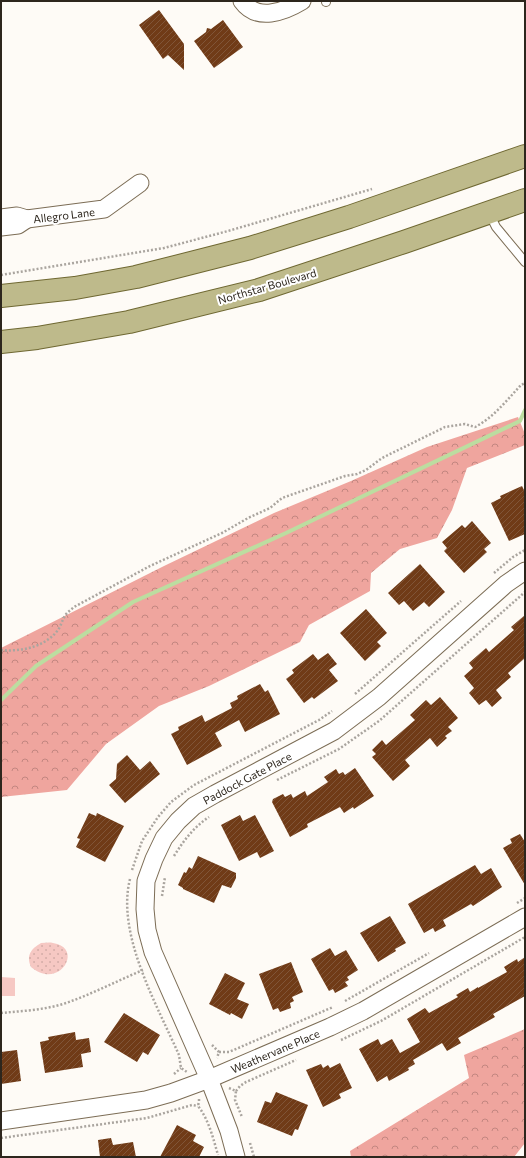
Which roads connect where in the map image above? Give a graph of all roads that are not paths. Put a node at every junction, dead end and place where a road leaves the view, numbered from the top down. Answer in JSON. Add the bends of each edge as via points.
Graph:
{"nodes":[{"id":1,"x":242,"y":1,"type":"edge"},
{"id":2,"x":302,"y":1,"type":"edge"},
{"id":3,"x":525,"y":156,"type":"edge"},
{"id":4,"x":140,"y":183,"type":"dead end"},
{"id":5,"x":525,"y":200,"type":"edge"},
{"id":6,"x":489,"y":212,"type":"junction"},
{"id":7,"x":1,"y":218,"type":"edge"},
{"id":8,"x":27,"y":219,"type":"junction"},
{"id":9,"x":1,"y":227,"type":"edge"},
{"id":10,"x":525,"y":262,"type":"edge"},
{"id":11,"x":1,"y":296,"type":"edge"},
{"id":12,"x":1,"y":342,"type":"edge"},
{"id":13,"x":525,"y":571,"type":"edge"},
{"id":14,"x":525,"y":917,"type":"edge"},
{"id":15,"x":216,"y":1076,"type":"junction"},
{"id":16,"x":1,"y":1121,"type":"edge"},
{"id":17,"x":236,"y":1157,"type":"edge"}],
"edges":[{"from":1,"to":2,"type":"street","via":[[250,9],[267,14],[286,10]]},
{"from":3,"to":11,"type":"main road","via":[[250,248],[120,280]]},
{"from":4,"to":8,"type":"street","name":"Allegro Lane","via":[[104,209]]},
{"from":5,"to":6,"type":"main road","name":"Northstar Boulevard"},
{"from":6,"to":10,"type":"lane","via":[[496,227]]},
{"from":6,"to":12,"type":"main road","name":"Northstar Boulevard","via":[[259,290],[129,322]]},
{"from":7,"to":8,"type":"street","name":"Allegro Lane","via":[[17,216]]},
{"from":8,"to":9,"type":"street","name":"Allegro Lane","via":[[18,225]]},
{"from":13,"to":15,"type":"street","name":"Paddock Gate Place","via":[[506,584],[345,724],[194,806],[164,838],[146,881],[144,908],[147,930],[158,963]]},
{"from":14,"to":15,"type":"street","name":"Weathervane Place","via":[[363,1011]]},
{"from":15,"to":16,"type":"street","name":"Weathervane Place","via":[[146,1100]]},
{"from":15,"to":17,"type":"street","name":"Paddock Gate Place"}]}
